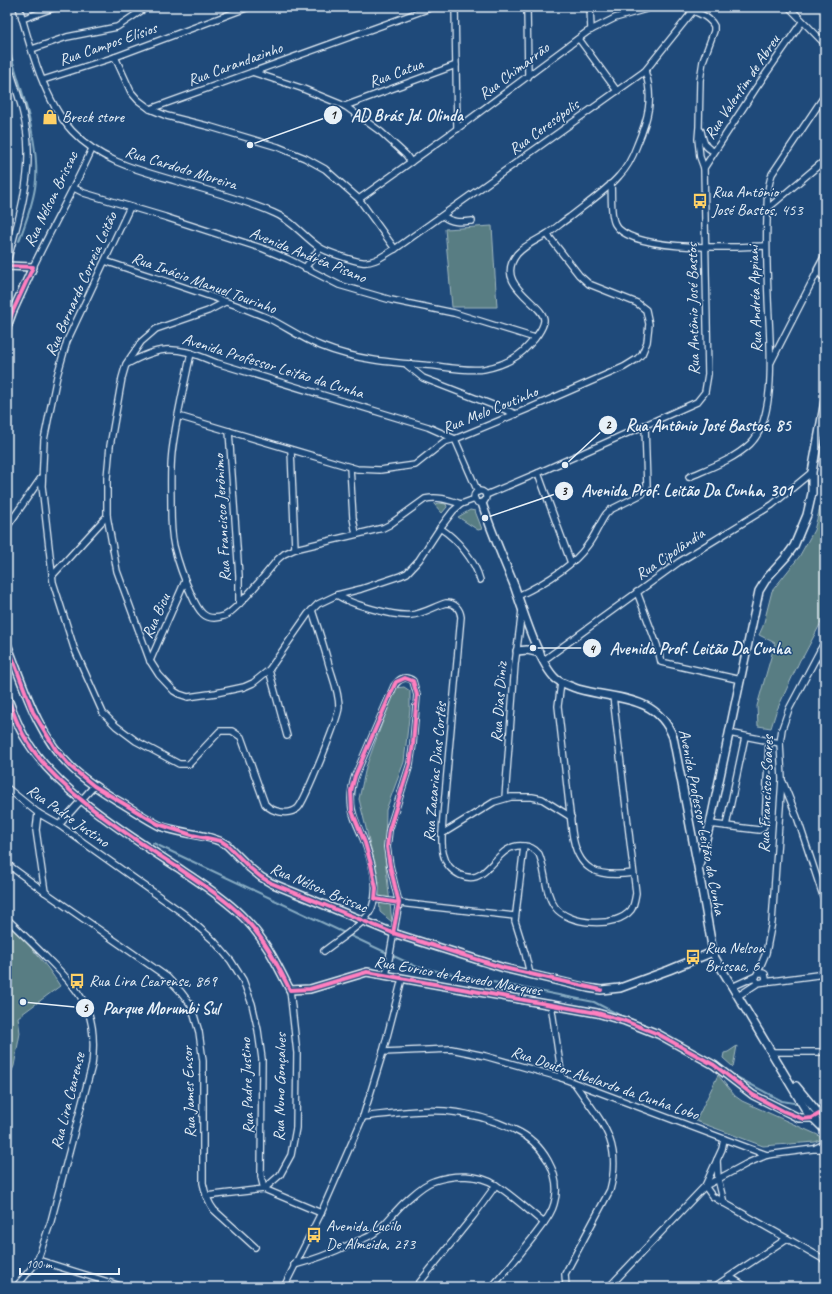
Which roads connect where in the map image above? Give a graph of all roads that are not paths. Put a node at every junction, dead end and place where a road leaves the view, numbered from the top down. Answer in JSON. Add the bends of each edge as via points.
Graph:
{"nodes":[{"id":1,"x":19,"y":7,"type":"edge"},
{"id":2,"x":56,"y":7,"type":"edge"},
{"id":3,"x":147,"y":7,"type":"edge"},
{"id":4,"x":249,"y":7,"type":"edge"},
{"id":5,"x":433,"y":7,"type":"edge"},
{"id":6,"x":455,"y":7,"type":"edge"},
{"id":7,"x":527,"y":7,"type":"edge"},
{"id":8,"x":590,"y":7,"type":"edge"},
{"id":9,"x":653,"y":7,"type":"edge"},
{"id":10,"x":680,"y":7,"type":"edge"},
{"id":11,"x":788,"y":7,"type":"edge"},
{"id":12,"x":693,"y":11,"type":"junction"},
{"id":13,"x":22,"y":19,"type":"junction"},
{"id":14,"x":802,"y":22,"type":"junction"},
{"id":15,"x":591,"y":30,"type":"junction"},
{"id":16,"x":579,"y":39,"type":"junction"},
{"id":17,"x":825,"y":44,"type":"edge"},
{"id":18,"x":32,"y":49,"type":"junction"},
{"id":19,"x":115,"y":57,"type":"junction"},
{"id":20,"x":7,"y":61,"type":"edge"},
{"id":21,"x":456,"y":65,"type":"junction"},
{"id":22,"x":645,"y":71,"type":"junction"},
{"id":23,"x":252,"y":72,"type":"junction"},
{"id":24,"x":528,"y":77,"type":"junction"},
{"id":25,"x":43,"y":80,"type":"junction"},
{"id":26,"x":617,"y":91,"type":"junction"},
{"id":27,"x":825,"y":95,"type":"edge"},
{"id":28,"x":345,"y":106,"type":"junction"},
{"id":29,"x":150,"y":109,"type":"junction"},
{"id":30,"x":700,"y":127,"type":"junction"},
{"id":31,"x":457,"y":129,"type":"junction"},
{"id":32,"x":92,"y":148,"type":"junction"},
{"id":33,"x":714,"y":151,"type":"junction"},
{"id":34,"x":825,"y":160,"type":"edge"},
{"id":35,"x":411,"y":162,"type":"junction"},
{"id":36,"x":704,"y":168,"type":"junction"},
{"id":37,"x":611,"y":184,"type":"junction"},
{"id":38,"x":74,"y":188,"type":"junction"},
{"id":39,"x":359,"y":199,"type":"junction"},
{"id":40,"x":130,"y":207,"type":"junction"},
{"id":41,"x":767,"y":209,"type":"junction"},
{"id":42,"x":443,"y":216,"type":"junction"},
{"id":43,"x":472,"y":221,"type":"dead end"},
{"id":44,"x":547,"y":234,"type":"junction"},
{"id":45,"x":704,"y":246,"type":"junction"},
{"id":46,"x":766,"y":246,"type":"junction"},
{"id":47,"x":320,"y":248,"type":"junction"},
{"id":48,"x":395,"y":249,"type":"junction"},
{"id":49,"x":825,"y":256,"type":"edge"},
{"id":50,"x":105,"y":261,"type":"junction"},
{"id":51,"x":7,"y":262,"type":"edge"},
{"id":52,"x":7,"y":266,"type":"edge"},
{"id":53,"x":33,"y":267,"type":"junction"},
{"id":54,"x":305,"y":268,"type":"junction"},
{"id":55,"x":818,"y":270,"type":"junction"},
{"id":56,"x":825,"y":278,"type":"edge"},
{"id":57,"x":225,"y":302,"type":"junction"},
{"id":58,"x":7,"y":327,"type":"edge"},
{"id":59,"x":535,"y":338,"type":"junction"},
{"id":60,"x":191,"y":353,"type":"junction"},
{"id":61,"x":770,"y":363,"type":"junction"},
{"id":62,"x":126,"y":364,"type":"junction"},
{"id":63,"x":407,"y":365,"type":"junction"},
{"id":64,"x":825,"y":400,"type":"edge"},
{"id":65,"x":516,"y":414,"type":"junction"},
{"id":66,"x":178,"y":416,"type":"junction"},
{"id":67,"x":645,"y":425,"type":"junction"},
{"id":68,"x":229,"y":431,"type":"junction"},
{"id":69,"x":455,"y":439,"type":"junction"},
{"id":70,"x":291,"y":450,"type":"junction"},
{"id":71,"x":350,"y":467,"type":"junction"},
{"id":72,"x":812,"y":472,"type":"junction"},
{"id":73,"x":538,"y":473,"type":"junction"},
{"id":74,"x":688,"y":477,"type":"dead end"},
{"id":75,"x":41,"y":478,"type":"junction"},
{"id":76,"x":478,"y":492,"type":"junction"},
{"id":77,"x":486,"y":495,"type":"junction"},
{"id":78,"x":475,"y":499,"type":"junction"},
{"id":79,"x":482,"y":503,"type":"junction"},
{"id":80,"x":461,"y":504,"type":"junction"},
{"id":81,"x":107,"y":516,"type":"junction"},
{"id":82,"x":7,"y":527,"type":"edge"},
{"id":83,"x":440,"y":528,"type":"junction"},
{"id":84,"x":356,"y":534,"type":"junction"},
{"id":85,"x":295,"y":549,"type":"junction"},
{"id":86,"x":572,"y":562,"type":"junction"},
{"id":87,"x":52,"y":576,"type":"junction"},
{"id":88,"x":480,"y":580,"type":"dead end"},
{"id":89,"x":185,"y":581,"type":"junction"},
{"id":90,"x":637,"y":592,"type":"junction"},
{"id":91,"x":336,"y":595,"type":"junction"},
{"id":92,"x":518,"y":596,"type":"junction"},
{"id":93,"x":239,"y":604,"type":"junction"},
{"id":94,"x":523,"y":608,"type":"junction"},
{"id":95,"x":312,"y":610,"type":"junction"},
{"id":96,"x":825,"y":641,"type":"edge"},
{"id":97,"x":7,"y":644,"type":"edge"},
{"id":98,"x":517,"y":651,"type":"junction"},
{"id":99,"x":820,"y":651,"type":"junction"},
{"id":100,"x":540,"y":653,"type":"junction"},
{"id":101,"x":544,"y":660,"type":"junction"},
{"id":102,"x":150,"y":661,"type":"junction"},
{"id":103,"x":269,"y":670,"type":"junction"},
{"id":104,"x":825,"y":671,"type":"edge"},
{"id":105,"x":741,"y":680,"type":"junction"},
{"id":106,"x":562,"y":683,"type":"junction"},
{"id":107,"x":613,"y":696,"type":"junction"},
{"id":108,"x":7,"y":697,"type":"edge"},
{"id":109,"x":729,"y":733,"type":"junction"},
{"id":110,"x":287,"y":736,"type":"dead end"},
{"id":111,"x":745,"y":737,"type":"junction"},
{"id":112,"x":769,"y":741,"type":"junction"},
{"id":113,"x":780,"y":743,"type":"junction"},
{"id":114,"x":782,"y":779,"type":"junction"},
{"id":115,"x":94,"y":786,"type":"junction"},
{"id":116,"x":7,"y":788,"type":"edge"},
{"id":117,"x":504,"y":798,"type":"junction"},
{"id":118,"x":81,"y":800,"type":"junction"},
{"id":119,"x":38,"y":813,"type":"junction"},
{"id":120,"x":571,"y":818,"type":"junction"},
{"id":121,"x":710,"y":824,"type":"junction"},
{"id":122,"x":59,"y":825,"type":"junction"},
{"id":123,"x":726,"y":826,"type":"junction"},
{"id":124,"x":442,"y":834,"type":"junction"},
{"id":125,"x":524,"y":846,"type":"junction"},
{"id":126,"x":7,"y":864,"type":"edge"},
{"id":127,"x":698,"y":867,"type":"junction"},
{"id":128,"x":633,"y":873,"type":"junction"},
{"id":129,"x":45,"y":892,"type":"junction"},
{"id":130,"x":375,"y":899,"type":"junction"},
{"id":131,"x":825,"y":902,"type":"edge"},
{"id":132,"x":399,"y":903,"type":"junction"},
{"id":133,"x":515,"y":916,"type":"junction"},
{"id":134,"x":7,"y":919,"type":"edge"},
{"id":135,"x":363,"y":920,"type":"junction"},
{"id":136,"x":394,"y":933,"type":"junction"},
{"id":137,"x":324,"y":951,"type":"dead end"},
{"id":138,"x":713,"y":952,"type":"junction"},
{"id":139,"x":764,"y":956,"type":"junction"},
{"id":140,"x":530,"y":974,"type":"junction"},
{"id":141,"x":825,"y":974,"type":"edge"},
{"id":142,"x":757,"y":975,"type":"junction"},
{"id":143,"x":386,"y":976,"type":"junction"},
{"id":144,"x":402,"y":979,"type":"junction"},
{"id":145,"x":763,"y":979,"type":"junction"},
{"id":146,"x":732,"y":987,"type":"junction"},
{"id":147,"x":290,"y":990,"type":"junction"},
{"id":148,"x":738,"y":996,"type":"junction"},
{"id":149,"x":551,"y":1004,"type":"junction"},
{"id":150,"x":383,"y":1052,"type":"junction"},
{"id":151,"x":772,"y":1052,"type":"junction"},
{"id":152,"x":825,"y":1052,"type":"edge"},
{"id":153,"x":562,"y":1078,"type":"junction"},
{"id":154,"x":787,"y":1078,"type":"junction"},
{"id":155,"x":575,"y":1084,"type":"junction"},
{"id":156,"x":822,"y":1112,"type":"edge"},
{"id":157,"x":363,"y":1117,"type":"junction"},
{"id":158,"x":812,"y":1118,"type":"junction"},
{"id":159,"x":825,"y":1119,"type":"edge"},
{"id":160,"x":825,"y":1130,"type":"edge"},
{"id":161,"x":724,"y":1139,"type":"junction"},
{"id":162,"x":825,"y":1144,"type":"edge"},
{"id":163,"x":814,"y":1149,"type":"junction"},
{"id":164,"x":825,"y":1149,"type":"edge"},
{"id":165,"x":767,"y":1155,"type":"junction"},
{"id":166,"x":717,"y":1160,"type":"junction"},
{"id":167,"x":718,"y":1179,"type":"junction"},
{"id":168,"x":496,"y":1185,"type":"junction"},
{"id":169,"x":705,"y":1186,"type":"junction"},
{"id":170,"x":264,"y":1189,"type":"junction"},
{"id":171,"x":206,"y":1196,"type":"junction"},
{"id":172,"x":724,"y":1203,"type":"junction"},
{"id":173,"x":321,"y":1213,"type":"junction"},
{"id":174,"x":544,"y":1223,"type":"junction"},
{"id":175,"x":786,"y":1239,"type":"junction"},
{"id":176,"x":255,"y":1247,"type":"dead end"},
{"id":177,"x":38,"y":1260,"type":"junction"},
{"id":178,"x":825,"y":1260,"type":"edge"},
{"id":179,"x":294,"y":1265,"type":"junction"},
{"id":180,"x":730,"y":1277,"type":"junction"},
{"id":181,"x":16,"y":1287,"type":"edge"},
{"id":182,"x":124,"y":1287,"type":"edge"},
{"id":183,"x":284,"y":1287,"type":"edge"},
{"id":184,"x":416,"y":1287,"type":"edge"},
{"id":185,"x":492,"y":1287,"type":"edge"},
{"id":186,"x":566,"y":1287,"type":"edge"},
{"id":187,"x":609,"y":1287,"type":"edge"},
{"id":188,"x":714,"y":1287,"type":"edge"},
{"id":189,"x":746,"y":1287,"type":"edge"}],
"edges":[{"from":1,"to":13,"type":"street","name":"Rua Cardodo Moreira"},
{"from":2,"to":13,"type":"street"},
{"from":3,"to":18,"type":"street","via":[[117,27],[67,37]]},
{"from":4,"to":19,"type":"street","name":"Rua Campos Elísios"},
{"from":5,"to":23,"type":"street","name":"Rua Carandazinho"},
{"from":6,"to":21,"type":"street"},
{"from":7,"to":24,"type":"street"},
{"from":8,"to":15,"type":"street"},
{"from":9,"to":15,"type":"street","name":"Rua Chimarrão","via":[[615,18]]},
{"from":10,"to":12,"type":"street"},
{"from":11,"to":14,"type":"street"},
{"from":12,"to":22,"type":"street","name":"Rua Ceresópolis"},
{"from":12,"to":30,"type":"street","name":"Rua Antônio José Bastos","via":[[708,19],[714,26],[700,71]]},
{"from":13,"to":18,"type":"street","name":"Rua Cardodo Moreira"},
{"from":14,"to":17,"type":"street"},
{"from":14,"to":33,"type":"street","name":"Rua Valentim de Abreu"},
{"from":15,"to":16,"type":"street","name":"Rua Chimarrão"},
{"from":16,"to":24,"type":"street","name":"Rua Chimarrão"},
{"from":16,"to":26,"type":"street"},
{"from":18,"to":25,"type":"street","name":"Rua Cardodo Moreira"},
{"from":19,"to":25,"type":"street","name":"Rua Campos Elísios"},
{"from":19,"to":29,"type":"street","via":[[131,92]]},
{"from":20,"to":51,"type":"street","via":[[22,112],[28,148],[28,174]]},
{"from":21,"to":28,"type":"street","name":"Rua Catua"},
{"from":21,"to":31,"type":"street"},
{"from":22,"to":26,"type":"street","name":"Rua Ceresópolis"},
{"from":22,"to":37,"type":"street","name":"Rua Inácio Manuel Tourinho","via":[[649,89],[648,116],[629,163]]},
{"from":23,"to":28,"type":"street","via":[[302,88]]},
{"from":23,"to":29,"type":"street","name":"Rua Carandazinho"},
{"from":24,"to":31,"type":"street","name":"Rua Chimarrão"},
{"from":25,"to":32,"type":"street","name":"Rua Cardodo Moreira","via":[[53,105],[63,119]]},
{"from":26,"to":42,"type":"street","name":"Rua Ceresópolis"},
{"from":27,"to":41,"type":"street","name":"Rua Andréa Appiani","via":[[772,174]]},
{"from":28,"to":35,"type":"street","via":[[381,132]]},
{"from":29,"to":39,"type":"street","via":[[265,143],[306,158],[325,169]]},
{"from":30,"to":33,"type":"street","name":"Rua Antônio José Bastos","via":[[703,143]]},
{"from":30,"to":36,"type":"street","name":"Rua Antônio José Bastos","via":[[698,139]]},
{"from":31,"to":35,"type":"street","name":"Rua Chimarrão"},
{"from":32,"to":38,"type":"street","name":"Rua Nélson Brissac"},
{"from":32,"to":47,"type":"street","name":"Rua Cardodo Moreira","via":[[113,161],[132,168],[239,199],[275,213],[298,228]]},
{"from":33,"to":36,"type":"street","name":"Rua Valentim de Abreu"},
{"from":34,"to":41,"type":"street"},
{"from":35,"to":39,"type":"street","name":"Rua Chimarrão"},
{"from":36,"to":45,"type":"street","name":"Rua Antônio José Bastos"},
{"from":37,"to":44,"type":"street","name":"Rua Inácio Manuel Tourinho"},
{"from":37,"to":45,"type":"street","via":[[613,218],[617,227],[625,234],[663,244]]},
{"from":38,"to":40,"type":"street","name":"Avenida Andréa Pisano"},
{"from":38,"to":53,"type":"street","name":"Rua Nélson Brissac"},
{"from":39,"to":48,"type":"street"},
{"from":40,"to":50,"type":"street","name":"Rua Bernardo Correia Leitão"},
{"from":40,"to":54,"type":"street","name":"Avenida Andréa Pisano","via":[[264,249]]},
{"from":41,"to":46,"type":"street","name":"Rua Andréa Appiani"},
{"from":42,"to":43,"type":"street","via":[[456,222]]},
{"from":42,"to":48,"type":"street","name":"Rua Ceresópolis"},
{"from":44,"to":59,"type":"street","name":"Rua Inácio Manuel Tourinho","via":[[520,251],[512,265],[512,276],[517,288],[544,318],[544,323]]},
{"from":44,"to":65,"type":"street","name":"Rua Melo Coutinho","via":[[589,284],[637,303],[646,310],[649,324],[647,342],[642,354],[624,367]]},
{"from":45,"to":46,"type":"street"},
{"from":45,"to":67,"type":"street","name":"Rua Antônio José Bastos","via":[[708,374],[705,392],[697,402]]},
{"from":46,"to":61,"type":"street","name":"Rua Andréa Appiani"},
{"from":47,"to":48,"type":"street","name":"Rua Cardodo Moreira","via":[[363,263]]},
{"from":47,"to":54,"type":"street"},
{"from":49,"to":55,"type":"street"},
{"from":50,"to":57,"type":"street","name":"Rua Inácio Manuel Tourinho"},
{"from":50,"to":75,"type":"street","name":"Rua Bernardo Correia Leitão","via":[[67,341],[59,364],[44,440]]},
{"from":52,"to":53,"type":"street"},
{"from":53,"to":58,"type":"street","name":"Rua Nélson Brissac"},
{"from":54,"to":59,"type":"street","name":"Avenida Andréa Pisano","via":[[339,285],[454,314]]},
{"from":55,"to":56,"type":"street"},
{"from":55,"to":61,"type":"street"},
{"from":57,"to":62,"type":"street","via":[[208,311],[156,329],[141,342]]},
{"from":57,"to":63,"type":"street","name":"Rua Inácio Manuel Tourinho","via":[[268,318],[322,346],[374,360]]},
{"from":59,"to":63,"type":"street","name":"Rua Inácio Manuel Tourinho","via":[[517,356],[495,367],[474,370]]},
{"from":60,"to":62,"type":"street","name":"Avenida Professor Leitão da Cunha","via":[[164,350]]},
{"from":60,"to":66,"type":"street"},
{"from":60,"to":69,"type":"street","name":"Avenida Professor Leitão da Cunha","via":[[428,427]]},
{"from":61,"to":74,"type":"street","name":"Rua Andréa Appiani","via":[[765,414],[755,438],[734,456]]},
{"from":62,"to":81,"type":"street","via":[[110,446]]},
{"from":63,"to":65,"type":"street","via":[[424,378]]},
{"from":64,"to":72,"type":"street"},
{"from":65,"to":69,"type":"street","name":"Rua Melo Coutinho"},
{"from":66,"to":68,"type":"street","name":"Rua Melo Coutinho"},
{"from":66,"to":89,"type":"street","via":[[172,453],[171,516],[174,545]]},
{"from":67,"to":73,"type":"street","name":"Rua Antônio José Bastos"},
{"from":67,"to":86,"type":"street","via":[[648,473],[645,491],[610,510],[587,547]]},
{"from":68,"to":70,"type":"street","name":"Rua Melo Coutinho"},
{"from":68,"to":93,"type":"street","name":"Rua Francisco Jerônimo"},
{"from":69,"to":71,"type":"street","name":"Rua Melo Coutinho","via":[[439,445],[415,465],[380,470],[357,470]]},
{"from":69,"to":76,"type":"street"},
{"from":70,"to":71,"type":"street","name":"Rua Melo Coutinho"},
{"from":70,"to":85,"type":"street"},
{"from":71,"to":84,"type":"street"},
{"from":72,"to":90,"type":"street","name":"Rua Cipolândia","via":[[772,505],[701,547]]},
{"from":72,"to":105,"type":"street","via":[[812,492],[800,533],[786,557],[759,591]]},
{"from":73,"to":77,"type":"street","name":"Rua Antônio José Bastos"},
{"from":73,"to":86,"type":"street"},
{"from":75,"to":82,"type":"street"},
{"from":75,"to":87,"type":"street","name":"Rua Bernardo Correia Leitão"},
{"from":76,"to":77,"type":"street"},
{"from":76,"to":78,"type":"street"},
{"from":77,"to":79,"type":"street"},
{"from":78,"to":79,"type":"street"},
{"from":78,"to":80,"type":"street"},
{"from":79,"to":92,"type":"street","name":"Avenida Professor Leitão da Cunha"},
{"from":80,"to":83,"type":"street"},
{"from":80,"to":84,"type":"street","via":[[432,497],[425,499],[383,528]]},
{"from":81,"to":87,"type":"street"},
{"from":81,"to":102,"type":"street","via":[[120,582]]},
{"from":83,"to":88,"type":"street","via":[[465,552]]},
{"from":83,"to":91,"type":"street","via":[[419,560],[406,573]]},
{"from":84,"to":85,"type":"street"},
{"from":85,"to":93,"type":"street","via":[[278,559]]},
{"from":86,"to":92,"type":"street"},
{"from":87,"to":95,"type":"street","name":"Rua Bernardo Correia Leitão","via":[[74,648],[103,713],[136,741],[182,765],[188,764],[220,731],[238,733],[250,758],[265,804],[270,809],[281,812],[294,811],[300,805],[339,710],[337,690]]},
{"from":89,"to":93,"type":"street","via":[[204,616],[225,616]]},
{"from":89,"to":102,"type":"street","name":"Rua Bicu"},
{"from":90,"to":101,"type":"street","name":"Rua Cipolândia"},
{"from":90,"to":105,"type":"street","via":[[661,662]]},
{"from":91,"to":95,"type":"street"},
{"from":91,"to":124,"type":"street","name":"Rua Zacarias Dias Cortês","via":[[347,601],[400,615],[418,614],[446,603],[456,606],[460,611]]},
{"from":92,"to":94,"type":"street","name":"Avenida Professor Leitão da Cunha"},
{"from":94,"to":98,"type":"street","name":"Rua Dias Diniz"},
{"from":94,"to":100,"type":"street","name":"Avenida Professor Leitão da Cunha"},
{"from":95,"to":103,"type":"street"},
{"from":96,"to":99,"type":"street","name":"Rua Francisco Soares"},
{"from":97,"to":115,"type":"street","name":"Rua Nélson Brissac","via":[[33,712],[42,728],[71,767]]},
{"from":98,"to":100,"type":"street"},
{"from":98,"to":117,"type":"street","name":"Rua Dias Diniz"},
{"from":99,"to":104,"type":"street"},
{"from":99,"to":113,"type":"street","name":"Rua Francisco Soares","via":[[789,709]]},
{"from":100,"to":101,"type":"street","name":"Avenida Professor Leitão da Cunha"},
{"from":101,"to":106,"type":"street","name":"Avenida Professor Leitão da Cunha","via":[[553,675]]},
{"from":102,"to":103,"type":"street","via":[[174,691],[188,697],[244,687]]},
{"from":103,"to":110,"type":"street"},
{"from":105,"to":109,"type":"street"},
{"from":106,"to":107,"type":"street","name":"Avenida Professor Leitão da Cunha","via":[[585,691]]},
{"from":106,"to":120,"type":"street","via":[[558,706]]},
{"from":107,"to":127,"type":"street","name":"Avenida Professor Leitão da Cunha","via":[[651,708],[662,718],[673,737]]},
{"from":107,"to":128,"type":"street"},
{"from":108,"to":118,"type":"street","via":[[26,741],[59,781]]},
{"from":109,"to":111,"type":"street"},
{"from":109,"to":121,"type":"street"},
{"from":111,"to":112,"type":"street"},
{"from":111,"to":123,"type":"street"},
{"from":112,"to":113,"type":"street"},
{"from":112,"to":123,"type":"street","via":[[764,827],[759,830]]},
{"from":113,"to":114,"type":"street","name":"Rua Francisco Soares"},
{"from":114,"to":131,"type":"street"},
{"from":114,"to":139,"type":"street","name":"Rua Francisco Soares","via":[[772,922]]},
{"from":115,"to":118,"type":"street"},
{"from":115,"to":135,"type":"street","name":"Rua Nélson Brissac","via":[[162,826],[221,841],[271,883]]},
{"from":116,"to":119,"type":"street","name":"Rua Padre Justino"},
{"from":117,"to":120,"type":"street","via":[[542,799]]},
{"from":117,"to":124,"type":"street"},
{"from":118,"to":122,"type":"street"},
{"from":118,"to":147,"type":"street","via":[[218,895],[243,917],[269,950]]},
{"from":119,"to":122,"type":"street","name":"Rua Padre Justino"},
{"from":119,"to":129,"type":"street","via":[[36,830]]},
{"from":120,"to":128,"type":"street","via":[[574,842],[585,865],[601,874]]},
{"from":121,"to":123,"type":"street"},
{"from":121,"to":127,"type":"street"},
{"from":122,"to":170,"type":"street","name":"Rua Padre Justino","via":[[184,914],[214,941],[243,980],[252,1004],[262,1059],[261,1177]]},
{"from":124,"to":125,"type":"street","name":"Rua Zacarias Dias Cortês","via":[[444,859],[453,871],[466,878],[481,874],[510,848]]},
{"from":125,"to":128,"type":"street","via":[[533,848],[539,854],[555,907],[565,915],[580,920],[610,922],[629,912],[636,893]]},
{"from":125,"to":133,"type":"street"},
{"from":126,"to":129,"type":"street","name":"Rua James Ensor"},
{"from":127,"to":138,"type":"street","name":"Avenida Professor Leitão da Cunha"},
{"from":129,"to":171,"type":"street","name":"Rua James Ensor","via":[[167,977],[191,1005],[199,1032],[203,1061],[203,1183]]},
{"from":130,"to":132,"type":"street"},
{"from":130,"to":132,"type":"street","via":[[376,888],[371,864],[352,811],[351,791],[394,686],[396,682],[405,678],[413,681],[417,695],[413,744],[406,779],[387,838],[390,866]]},
{"from":130,"to":135,"type":"street"},
{"from":132,"to":133,"type":"street"},
{"from":132,"to":136,"type":"street"},
{"from":133,"to":140,"type":"street","via":[[515,925]]},
{"from":134,"to":177,"type":"street","name":"Rua Lira Cearense","via":[[75,988],[89,1013],[93,1029],[92,1065],[51,1221]]},
{"from":135,"to":136,"type":"street","name":"Rua Nélson Brissac"},
{"from":135,"to":137,"type":"street"},
{"from":136,"to":140,"type":"street","name":"Rua Nélson Brissac"},
{"from":136,"to":143,"type":"street"},
{"from":138,"to":140,"type":"street","name":"Rua Nélson Brissac","via":[[611,990],[588,988]]},
{"from":138,"to":146,"type":"street","name":"Avenida Professor Leitão da Cunha"},
{"from":139,"to":142,"type":"street","name":"Rua Francisco Soares"},
{"from":139,"to":145,"type":"street","name":"Rua Francisco Soares"},
{"from":141,"to":145,"type":"street","via":[[775,981]]},
{"from":142,"to":145,"type":"street","via":[[762,973]]},
{"from":142,"to":145,"type":"street","via":[[755,979]]},
{"from":142,"to":146,"type":"street"},
{"from":143,"to":144,"type":"street","name":"Rua Eurico de Azevedo Marques"},
{"from":143,"to":147,"type":"street","name":"Rua Eurico de Azevedo Marques","via":[[364,972],[310,989]]},
{"from":144,"to":149,"type":"street","name":"Rua Eurico de Azevedo Marques"},
{"from":144,"to":150,"type":"street"},
{"from":145,"to":148,"type":"street"},
{"from":146,"to":148,"type":"street","name":"Avenida Professor Leitão da Cunha"},
{"from":147,"to":170,"type":"street","name":"Rua Nuno Gonçalves","via":[[297,1053],[296,1132],[291,1155],[280,1175]]},
{"from":148,"to":151,"type":"street","name":"Avenida Professor Leitão da Cunha"},
{"from":149,"to":153,"type":"street"},
{"from":149,"to":158,"type":"street","name":"Rua Eurico de Azevedo Marques","via":[[625,1021],[658,1034],[714,1065],[753,1096],[799,1118]]},
{"from":150,"to":153,"type":"street","name":"Rua Doutor Abelardo da Cunha Lobo","via":[[451,1050],[485,1056]]},
{"from":150,"to":157,"type":"street"},
{"from":151,"to":152,"type":"street"},
{"from":151,"to":154,"type":"street","name":"Avenida Professor Leitão da Cunha"},
{"from":153,"to":155,"type":"street","name":"Rua Doutor Abelardo da Cunha Lobo"},
{"from":154,"to":156,"type":"street"},
{"from":154,"to":158,"type":"street"},
{"from":155,"to":161,"type":"street","name":"Rua Doutor Abelardo da Cunha Lobo"},
{"from":155,"to":186,"type":"street","via":[[609,1135],[614,1154],[614,1176],[610,1190],[567,1269]]},
{"from":156,"to":158,"type":"street"},
{"from":156,"to":159,"type":"street"},
{"from":157,"to":173,"type":"street"},
{"from":157,"to":174,"type":"street","via":[[430,1110],[444,1111],[483,1119],[522,1134],[549,1160],[555,1177],[554,1204]]},
{"from":158,"to":160,"type":"street"},
{"from":161,"to":165,"type":"street","name":"Rua Doutor Abelardo da Cunha Lobo"},
{"from":161,"to":166,"type":"street"},
{"from":162,"to":163,"type":"street"},
{"from":163,"to":164,"type":"street"},
{"from":163,"to":165,"type":"street"},
{"from":165,"to":167,"type":"street"},
{"from":166,"to":167,"type":"street"},
{"from":166,"to":169,"type":"street"},
{"from":167,"to":169,"type":"street"},
{"from":167,"to":172,"type":"street"},
{"from":168,"to":174,"type":"street"},
{"from":168,"to":179,"type":"street","via":[[474,1177],[434,1181],[406,1200],[372,1234],[344,1248]]},
{"from":168,"to":184,"type":"street"},
{"from":169,"to":172,"type":"street","via":[[712,1196]]},
{"from":169,"to":187,"type":"street"},
{"from":170,"to":171,"type":"street"},
{"from":170,"to":173,"type":"street"},
{"from":171,"to":176,"type":"street","name":"Rua James Ensor","via":[[214,1210]]},
{"from":172,"to":175,"type":"street"},
{"from":173,"to":179,"type":"street"},
{"from":174,"to":185,"type":"street"},
{"from":175,"to":178,"type":"street"},
{"from":175,"to":180,"type":"street"},
{"from":177,"to":181,"type":"street","name":"Rua Lira Cearense"},
{"from":177,"to":182,"type":"street"},
{"from":179,"to":183,"type":"street"},
{"from":180,"to":188,"type":"street"},
{"from":180,"to":189,"type":"street"}]}
